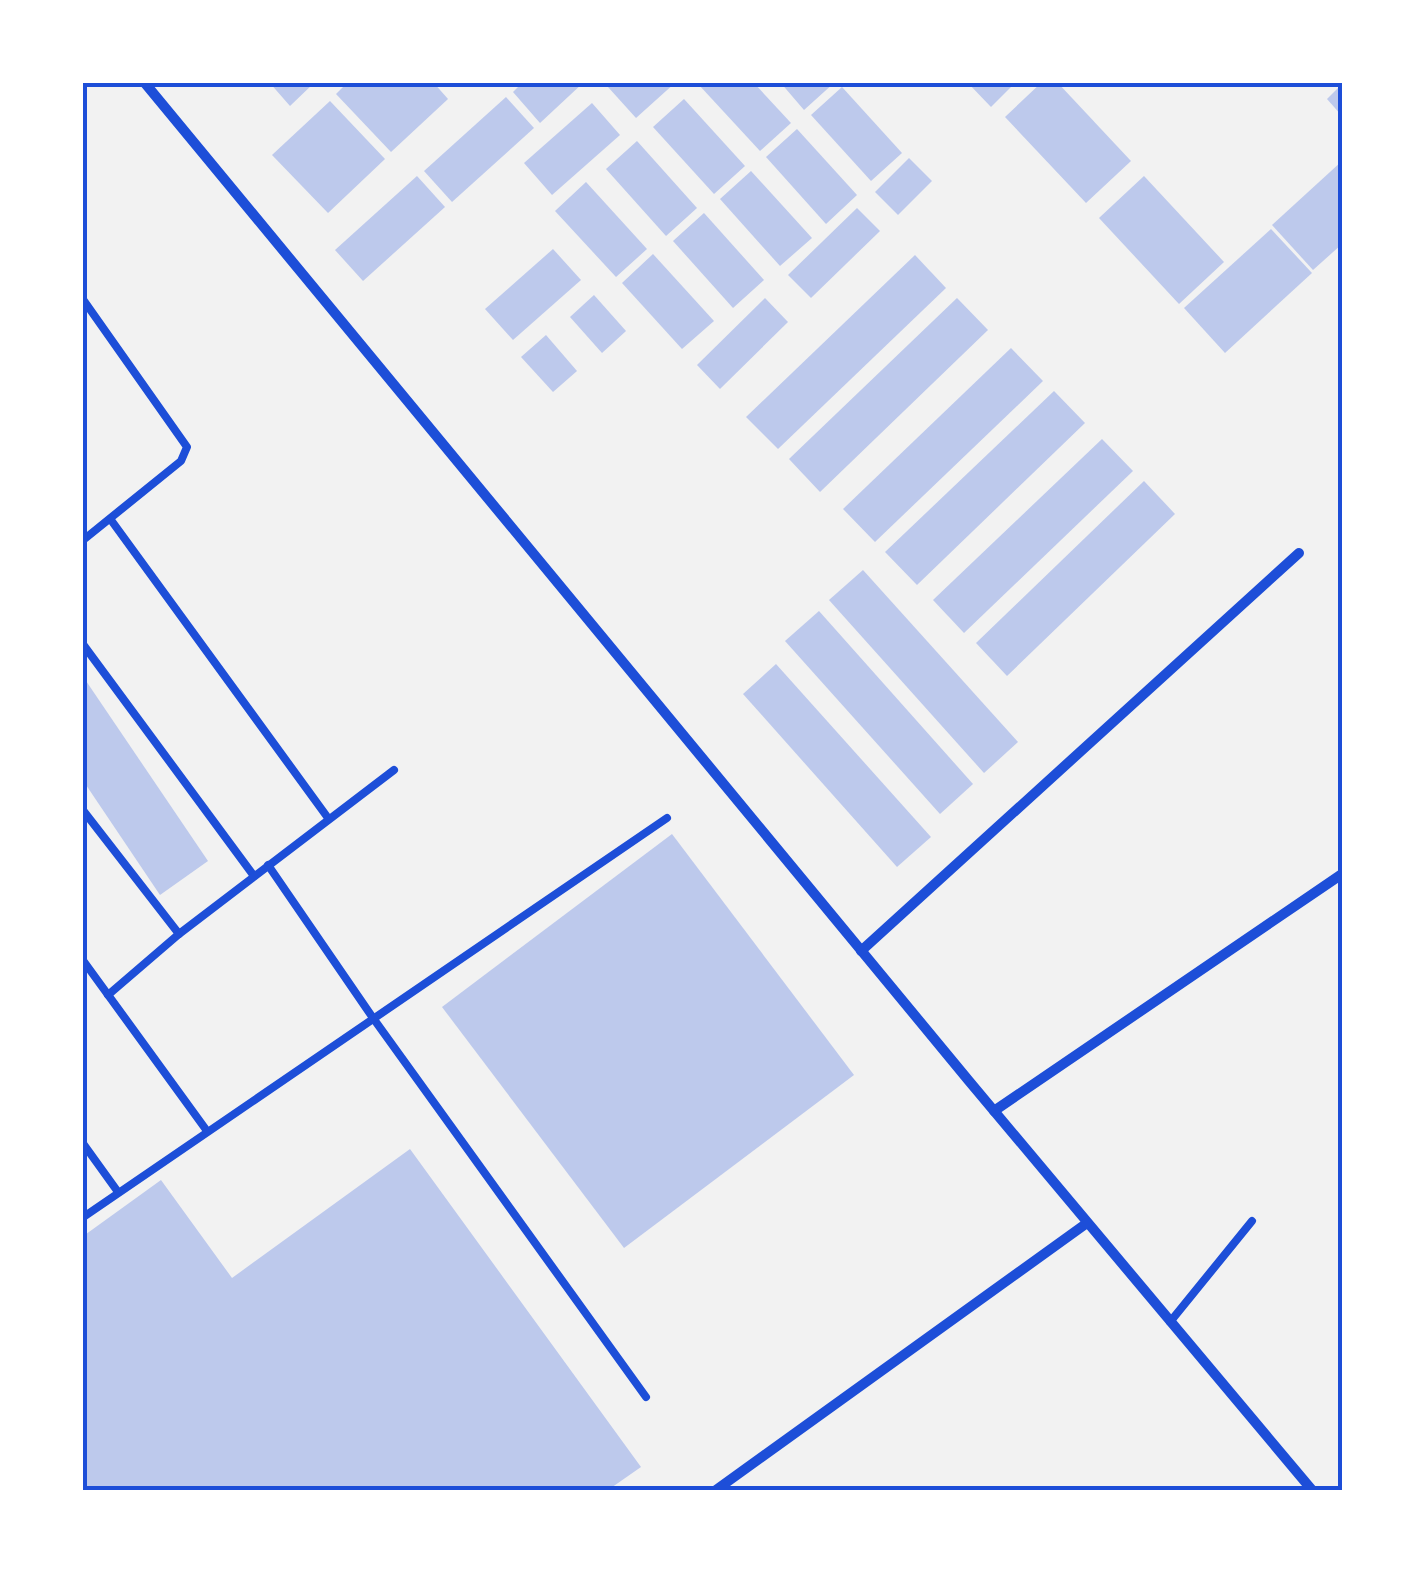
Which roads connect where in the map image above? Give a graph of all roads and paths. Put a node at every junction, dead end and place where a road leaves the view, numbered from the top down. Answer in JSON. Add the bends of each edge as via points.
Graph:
{"nodes":[{"id":1,"x":144,"y":82,"type":"edge"},
{"id":2,"x":82,"y":298,"type":"edge"},
{"id":3,"x":110,"y":520,"type":"junction"},
{"id":4,"x":82,"y":540,"type":"edge"},
{"id":5,"x":1299,"y":553,"type":"dead end"},
{"id":6,"x":82,"y":642,"type":"edge"},
{"id":7,"x":394,"y":770,"type":"dead end"},
{"id":8,"x":82,"y":809,"type":"edge"},
{"id":9,"x":328,"y":818,"type":"junction"},
{"id":10,"x":667,"y":818,"type":"dead end"},
{"id":11,"x":268,"y":865,"type":"junction"},
{"id":12,"x":1342,"y":874,"type":"edge"},
{"id":13,"x":254,"y":876,"type":"junction"},
{"id":14,"x":178,"y":934,"type":"junction"},
{"id":15,"x":862,"y":951,"type":"junction"},
{"id":16,"x":82,"y":960,"type":"edge"},
{"id":17,"x":108,"y":995,"type":"junction"},
{"id":18,"x":373,"y":1018,"type":"junction"},
{"id":19,"x":994,"y":1112,"type":"junction"},
{"id":20,"x":207,"y":1131,"type":"junction"},
{"id":21,"x":82,"y":1142,"type":"edge"},
{"id":22,"x":118,"y":1192,"type":"junction"},
{"id":23,"x":82,"y":1218,"type":"edge"},
{"id":24,"x":1087,"y":1222,"type":"junction"},
{"id":25,"x":1252,"y":1222,"type":"dead end"},
{"id":26,"x":1170,"y":1322,"type":"junction"},
{"id":27,"x":646,"y":1398,"type":"dead end"},
{"id":28,"x":716,"y":1490,"type":"edge"},
{"id":29,"x":1312,"y":1490,"type":"edge"}],
"edges":[{"from":1,"to":15,"type":"street"},
{"from":2,"to":3,"type":"lane","via":[[187,447],[182,461]]},
{"from":3,"to":4,"type":"lane"},
{"from":3,"to":9,"type":"lane"},
{"from":5,"to":15,"type":"street"},
{"from":6,"to":13,"type":"lane"},
{"from":7,"to":9,"type":"lane"},
{"from":8,"to":14,"type":"lane"},
{"from":9,"to":11,"type":"lane"},
{"from":10,"to":18,"type":"lane"},
{"from":11,"to":13,"type":"lane"},
{"from":11,"to":18,"type":"lane"},
{"from":12,"to":19,"type":"street"},
{"from":13,"to":14,"type":"lane"},
{"from":14,"to":17,"type":"lane"},
{"from":15,"to":19,"type":"street"},
{"from":16,"to":17,"type":"lane"},
{"from":17,"to":20,"type":"lane"},
{"from":18,"to":20,"type":"lane"},
{"from":18,"to":27,"type":"lane"},
{"from":19,"to":24,"type":"street"},
{"from":20,"to":22,"type":"lane"},
{"from":21,"to":22,"type":"lane"},
{"from":22,"to":23,"type":"lane"},
{"from":24,"to":26,"type":"street"},
{"from":24,"to":28,"type":"street"},
{"from":25,"to":26,"type":"lane"},
{"from":26,"to":29,"type":"street"}]}
